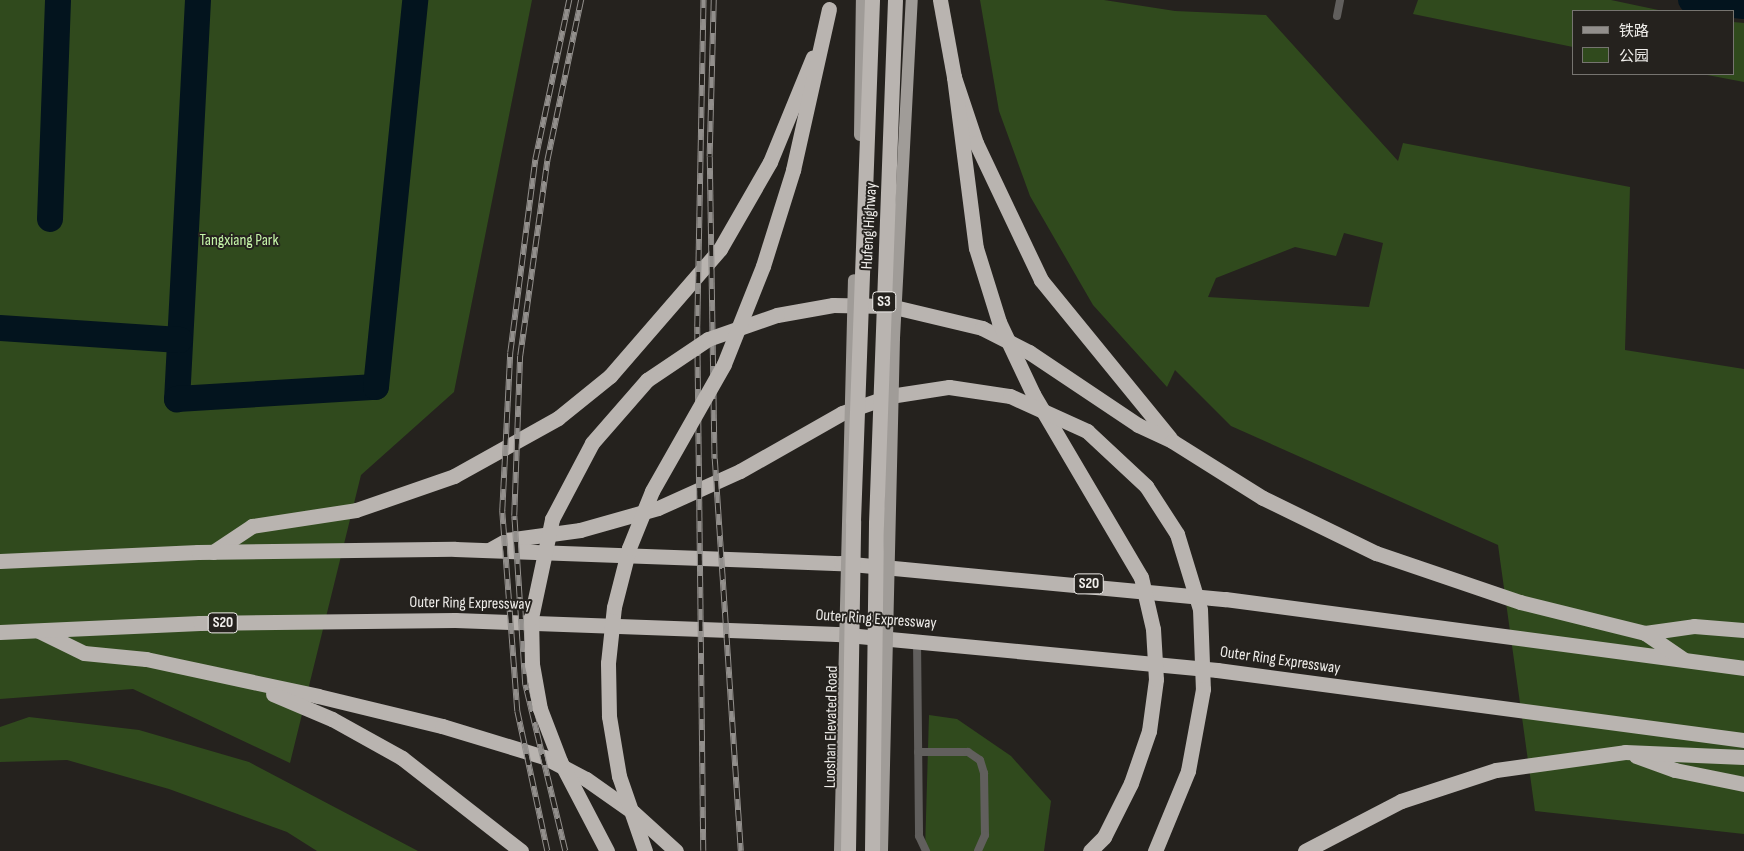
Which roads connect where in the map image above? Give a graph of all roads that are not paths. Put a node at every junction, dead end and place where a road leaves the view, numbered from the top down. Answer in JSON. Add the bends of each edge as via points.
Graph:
{"nodes":[{"id":1,"x":862,"y":0,"type":"edge"},
{"id":2,"x":872,"y":0,"type":"edge"},
{"id":3,"x":895,"y":0,"type":"edge"},
{"id":4,"x":912,"y":0,"type":"edge"},
{"id":5,"x":940,"y":0,"type":"edge"},
{"id":6,"x":1340,"y":0,"type":"edge"},
{"id":7,"x":830,"y":5,"type":"edge"},
{"id":8,"x":1337,"y":16,"type":"dead end"},
{"id":9,"x":954,"y":77,"type":"junction"},
{"id":10,"x":1172,"y":441,"type":"junction"},
{"id":11,"x":489,"y":550,"type":"junction"},
{"id":12,"x":213,"y":552,"type":"junction"},
{"id":13,"x":0,"y":561,"type":"edge"},
{"id":14,"x":852,"y":603,"type":"joint"},
{"id":15,"x":37,"y":630,"type":"junction"},
{"id":16,"x":1744,"y":630,"type":"edge"},
{"id":17,"x":0,"y":632,"type":"edge"},
{"id":18,"x":1645,"y":633,"type":"junction"},
{"id":19,"x":917,"y":640,"type":"junction"},
{"id":20,"x":1685,"y":660,"type":"junction"},
{"id":21,"x":1744,"y":668,"type":"edge"},
{"id":22,"x":207,"y":672,"type":"junction"},
{"id":23,"x":1744,"y":740,"type":"edge"},
{"id":24,"x":918,"y":752,"type":"junction"},
{"id":25,"x":1625,"y":752,"type":"junction"},
{"id":26,"x":1744,"y":757,"type":"edge"},
{"id":27,"x":1744,"y":784,"type":"edge"},
{"id":28,"x":521,"y":851,"type":"edge"},
{"id":29,"x":607,"y":851,"type":"edge"},
{"id":30,"x":645,"y":851,"type":"edge"},
{"id":31,"x":676,"y":851,"type":"edge"},
{"id":32,"x":840,"y":851,"type":"edge"},
{"id":33,"x":848,"y":851,"type":"edge"},
{"id":34,"x":872,"y":851,"type":"edge"},
{"id":35,"x":882,"y":851,"type":"edge"},
{"id":36,"x":926,"y":851,"type":"edge"},
{"id":37,"x":978,"y":851,"type":"edge"},
{"id":38,"x":1090,"y":851,"type":"edge"},
{"id":39,"x":1155,"y":851,"type":"edge"},
{"id":40,"x":1305,"y":851,"type":"edge"}],
"edges":[{"from":1,"to":32,"type":"main road","bridge":true},
{"from":2,"to":14,"type":"highway","name":"Hufeng Highway","number":"S3","bridge":true},
{"from":3,"to":34,"type":"highway","name":"Hufeng Highway","number":"S3","bridge":true,"via":[[874,603]]},
{"from":4,"to":35,"type":"main road","bridge":true,"via":[[893,388]]},
{"from":5,"to":9,"type":"highway"},
{"from":6,"to":8,"type":"lane"},
{"from":7,"to":12,"type":"highway","bridge":true,"via":[[796,107],[720,249],[610,376],[517,444],[454,476],[391,500],[327,517],[252,526]]},
{"from":7,"to":30,"type":"highway","bridge":true,"via":[[793,170],[763,266],[724,364],[652,491],[629,548],[614,607],[608,663],[609,716],[619,776]]},
{"from":9,"to":10,"type":"highway","bridge":true,"via":[[990,177],[1041,280]]},
{"from":9,"to":38,"type":"highway","bridge":true,"via":[[976,248],[999,322],[1032,394],[1141,577],[1153,629],[1156,679],[1149,731],[1131,783],[1104,837]]},
{"from":10,"to":18,"type":"highway","via":[[1263,498],[1376,552],[1520,602]]},
{"from":10,"to":29,"type":"highway","bridge":true,"via":[[1138,425],[1006,339],[957,320],[922,311],[862,305],[777,314],[708,339],[647,380],[592,443],[552,519],[531,618],[532,664],[540,708],[560,761]]},
{"from":11,"to":12,"type":"highway","number":"S20"},
{"from":11,"to":20,"type":"highway","number":"S20","via":[[712,556],[979,574],[1225,599]]},
{"from":11,"to":39,"type":"highway","bridge":true,"via":[[507,540],[580,530],[658,508],[740,471],[842,413],[890,396],[949,387],[1010,396],[1087,431],[1146,486],[1177,534],[1200,609],[1203,689],[1188,771]]},
{"from":12,"to":13,"type":"highway","number":"S20"},
{"from":14,"to":33,"type":"highway","name":"Luoshan Elevated Road","bridge":true},
{"from":15,"to":17,"type":"highway","name":"Outer Ring Expressway","number":"S20"},
{"from":15,"to":19,"type":"highway","name":"Outer Ring Expressway","number":"S20","via":[[455,620],[710,628]]},
{"from":15,"to":22,"type":"highway","via":[[84,653]]},
{"from":16,"to":18,"type":"highway","via":[[1694,626]]},
{"from":18,"to":20,"type":"highway"},
{"from":19,"to":23,"type":"highway","name":"Outer Ring Expressway","number":"S20","via":[[1217,670]]},
{"from":19,"to":24,"type":"lane"},
{"from":20,"to":21,"type":"highway","number":"S20"},
{"from":22,"to":28,"type":"highway","via":[[295,702],[370,738],[439,783]]},
{"from":22,"to":31,"type":"highway","via":[[390,712],[544,757],[633,812]]},
{"from":24,"to":36,"type":"lane","via":[[919,836]]},
{"from":24,"to":37,"type":"lane","via":[[968,752],[980,760],[984,773],[985,835]]},
{"from":25,"to":26,"type":"highway"},
{"from":25,"to":27,"type":"highway","via":[[1675,770]]},
{"from":25,"to":40,"type":"highway","via":[[1538,762],[1449,783],[1357,821]]}]}
